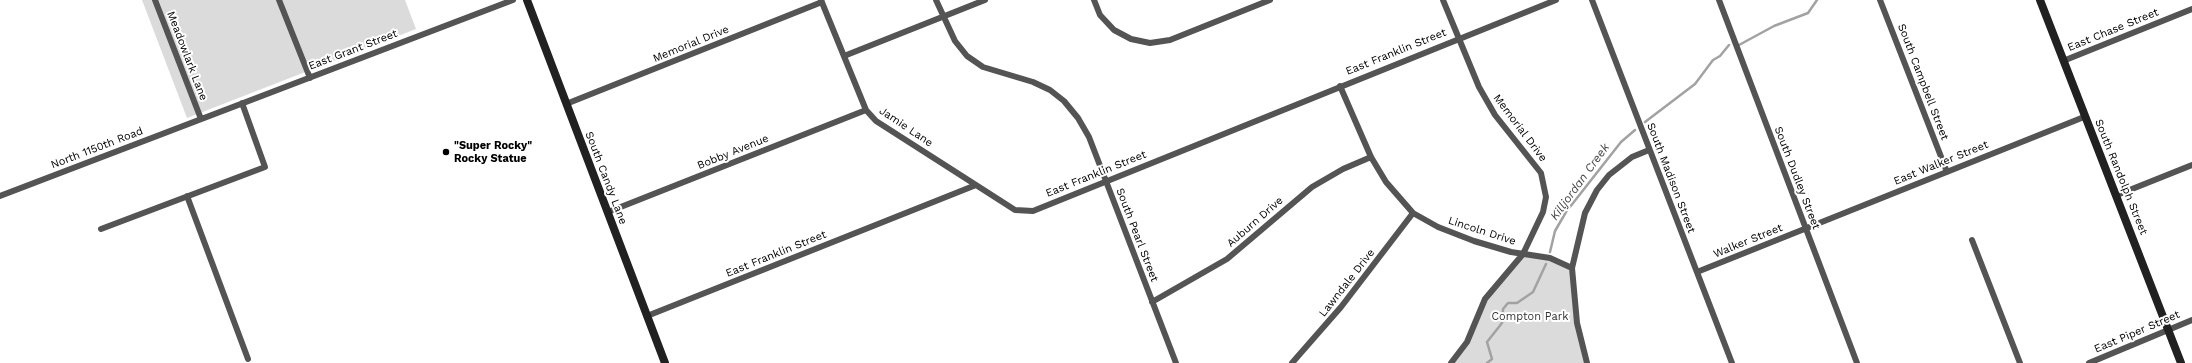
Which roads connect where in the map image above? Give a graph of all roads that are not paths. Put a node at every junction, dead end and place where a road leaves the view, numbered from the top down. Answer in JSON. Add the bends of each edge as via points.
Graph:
{"nodes":[{"id":1,"x":155,"y":0,"type":"edge"},
{"id":2,"x":279,"y":0,"type":"edge"},
{"id":3,"x":513,"y":0,"type":"edge"},
{"id":4,"x":527,"y":0,"type":"edge"},
{"id":5,"x":936,"y":0,"type":"edge"},
{"id":6,"x":985,"y":0,"type":"edge"},
{"id":7,"x":1094,"y":0,"type":"edge"},
{"id":8,"x":1270,"y":0,"type":"edge"},
{"id":9,"x":1443,"y":0,"type":"edge"},
{"id":10,"x":1556,"y":0,"type":"edge"},
{"id":11,"x":1592,"y":0,"type":"edge"},
{"id":12,"x":1719,"y":0,"type":"edge"},
{"id":13,"x":1880,"y":0,"type":"edge"},
{"id":14,"x":2040,"y":0,"type":"edge"},
{"id":15,"x":822,"y":1,"type":"edge"},
{"id":16,"x":2192,"y":9,"type":"edge"},
{"id":17,"x":942,"y":17,"type":"junction"},
{"id":18,"x":1459,"y":38,"type":"junction"},
{"id":19,"x":844,"y":56,"type":"junction"},
{"id":20,"x":2063,"y":61,"type":"junction"},
{"id":21,"x":310,"y":78,"type":"junction"},
{"id":22,"x":1340,"y":86,"type":"junction"},
{"id":23,"x":242,"y":104,"type":"junction"},
{"id":24,"x":566,"y":104,"type":"junction"},
{"id":25,"x":866,"y":110,"type":"junction"},
{"id":26,"x":2084,"y":117,"type":"junction"},
{"id":27,"x":201,"y":119,"type":"junction"},
{"id":28,"x":1649,"y":150,"type":"junction"},
{"id":29,"x":1371,"y":157,"type":"junction"},
{"id":30,"x":2192,"y":165,"type":"edge"},
{"id":31,"x":1947,"y":172,"type":"junction"},
{"id":32,"x":1106,"y":181,"type":"junction"},
{"id":33,"x":976,"y":185,"type":"junction"},
{"id":34,"x":2117,"y":195,"type":"junction"},
{"id":35,"x":0,"y":196,"type":"edge"},
{"id":36,"x":187,"y":196,"type":"junction"},
{"id":37,"x":608,"y":212,"type":"junction"},
{"id":38,"x":1413,"y":212,"type":"junction"},
{"id":39,"x":101,"y":229,"type":"dead end"},
{"id":40,"x":1806,"y":229,"type":"junction"},
{"id":41,"x":1972,"y":240,"type":"dead end"},
{"id":42,"x":1523,"y":254,"type":"junction"},
{"id":43,"x":1572,"y":268,"type":"junction"},
{"id":44,"x":1697,"y":272,"type":"junction"},
{"id":45,"x":1152,"y":302,"type":"junction"},
{"id":46,"x":647,"y":316,"type":"junction"},
{"id":47,"x":2192,"y":320,"type":"edge"},
{"id":48,"x":2168,"y":330,"type":"junction"},
{"id":49,"x":248,"y":359,"type":"dead end"},
{"id":50,"x":665,"y":363,"type":"edge"},
{"id":51,"x":1176,"y":363,"type":"edge"},
{"id":52,"x":1292,"y":363,"type":"edge"},
{"id":53,"x":1451,"y":363,"type":"edge"},
{"id":54,"x":1587,"y":363,"type":"edge"},
{"id":55,"x":1732,"y":363,"type":"edge"},
{"id":56,"x":1857,"y":363,"type":"edge"},
{"id":57,"x":2020,"y":363,"type":"edge"},
{"id":58,"x":2089,"y":363,"type":"edge"},
{"id":59,"x":2181,"y":363,"type":"edge"}],
"edges":[{"from":1,"to":27,"type":"street","name":"Meadowlark Lane"},
{"from":2,"to":21,"type":"street"},
{"from":3,"to":21,"type":"street","name":"East Grant Street"},
{"from":4,"to":24,"type":"street","name":"South Candy Lane"},
{"from":5,"to":17,"type":"street","name":"South Pearl Street"},
{"from":6,"to":17,"type":"street"},
{"from":7,"to":8,"type":"street","via":[[1100,15],[1114,30],[1131,39],[1150,43],[1170,40]]},
{"from":9,"to":18,"type":"street","name":"Memorial Drive"},
{"from":10,"to":18,"type":"street","name":"East Franklin Street"},
{"from":11,"to":28,"type":"street","name":"South Madison Street"},
{"from":12,"to":40,"type":"street","name":"South Dudley Street"},
{"from":13,"to":31,"type":"street","name":"South Campbell Street"},
{"from":14,"to":20,"type":"street","name":"South Randolph Street"},
{"from":15,"to":19,"type":"street","name":"Jamie Lane"},
{"from":15,"to":24,"type":"street","name":"Memorial Drive"},
{"from":16,"to":20,"type":"street","name":"East Chase Street"},
{"from":17,"to":19,"type":"street"},
{"from":17,"to":32,"type":"street","name":"South Pearl Street","via":[[957,45],[974,62],[998,73],[1033,82],[1050,90],[1064,101],[1084,127]]},
{"from":18,"to":22,"type":"street","name":"East Franklin Street"},
{"from":18,"to":42,"type":"street","name":"Memorial Drive","via":[[1487,101],[1537,166],[1544,181],[1545,204]]},
{"from":19,"to":25,"type":"street","name":"Jamie Lane"},
{"from":20,"to":26,"type":"street","name":"South Randolph Street"},
{"from":21,"to":23,"type":"street","name":"East Grant Street"},
{"from":22,"to":29,"type":"street","name":"Lincoln Drive"},
{"from":22,"to":32,"type":"street","name":"East Franklin Street"},
{"from":23,"to":27,"type":"street","name":"East Grant Street"},
{"from":23,"to":36,"type":"street","via":[[265,167]]},
{"from":24,"to":37,"type":"street","name":"South Candy Lane"},
{"from":25,"to":33,"type":"street","name":"Jamie Lane","via":[[876,121]]},
{"from":25,"to":37,"type":"street","name":"Bobby Avenue"},
{"from":26,"to":31,"type":"street","name":"East Walker Street"},
{"from":26,"to":34,"type":"street","name":"South Randolph Street"},
{"from":27,"to":35,"type":"street","name":"North 1150th Road"},
{"from":28,"to":43,"type":"street","via":[[1624,162],[1597,190],[1585,213]]},
{"from":28,"to":44,"type":"street","name":"South Madison Street"},
{"from":29,"to":38,"type":"street","name":"Lincoln Drive","via":[[1386,182]]},
{"from":29,"to":45,"type":"street","name":"Auburn Drive","via":[[1312,187],[1227,260]]},
{"from":30,"to":34,"type":"street"},
{"from":31,"to":40,"type":"street","name":"East Walker Street"},
{"from":32,"to":33,"type":"street","name":"East Franklin Street","via":[[1033,211],[1024,212],[1010,208]]},
{"from":32,"to":45,"type":"street","name":"South Pearl Street"},
{"from":33,"to":46,"type":"street","name":"East Franklin Street"},
{"from":34,"to":48,"type":"street","name":"South Randolph Street"},
{"from":36,"to":39,"type":"street"},
{"from":36,"to":49,"type":"street"},
{"from":37,"to":46,"type":"street","name":"South Candy Lane"},
{"from":38,"to":42,"type":"street","name":"Lincoln Drive","via":[[1451,233],[1474,242]]},
{"from":38,"to":52,"type":"street","name":"Lawndale Drive","via":[[1341,307]]},
{"from":40,"to":44,"type":"street","name":"Walker Street"},
{"from":40,"to":56,"type":"street","name":"South Dudley Street"},
{"from":41,"to":57,"type":"street"},
{"from":42,"to":43,"type":"street","name":"Lincoln Drive","via":[[1550,258]]},
{"from":42,"to":53,"type":"street","name":"Memorial Drive","via":[[1486,299],[1467,342]]},
{"from":43,"to":54,"type":"street","via":[[1577,323]]},
{"from":44,"to":55,"type":"street","name":"South Madison Street"},
{"from":45,"to":51,"type":"street","name":"South Pearl Street"},
{"from":46,"to":50,"type":"street","name":"South Candy Lane"},
{"from":47,"to":48,"type":"street","name":"East Piper Street"},
{"from":48,"to":58,"type":"street","name":"East Piper Street"},
{"from":48,"to":59,"type":"street","name":"South Randolph Street"}]}
